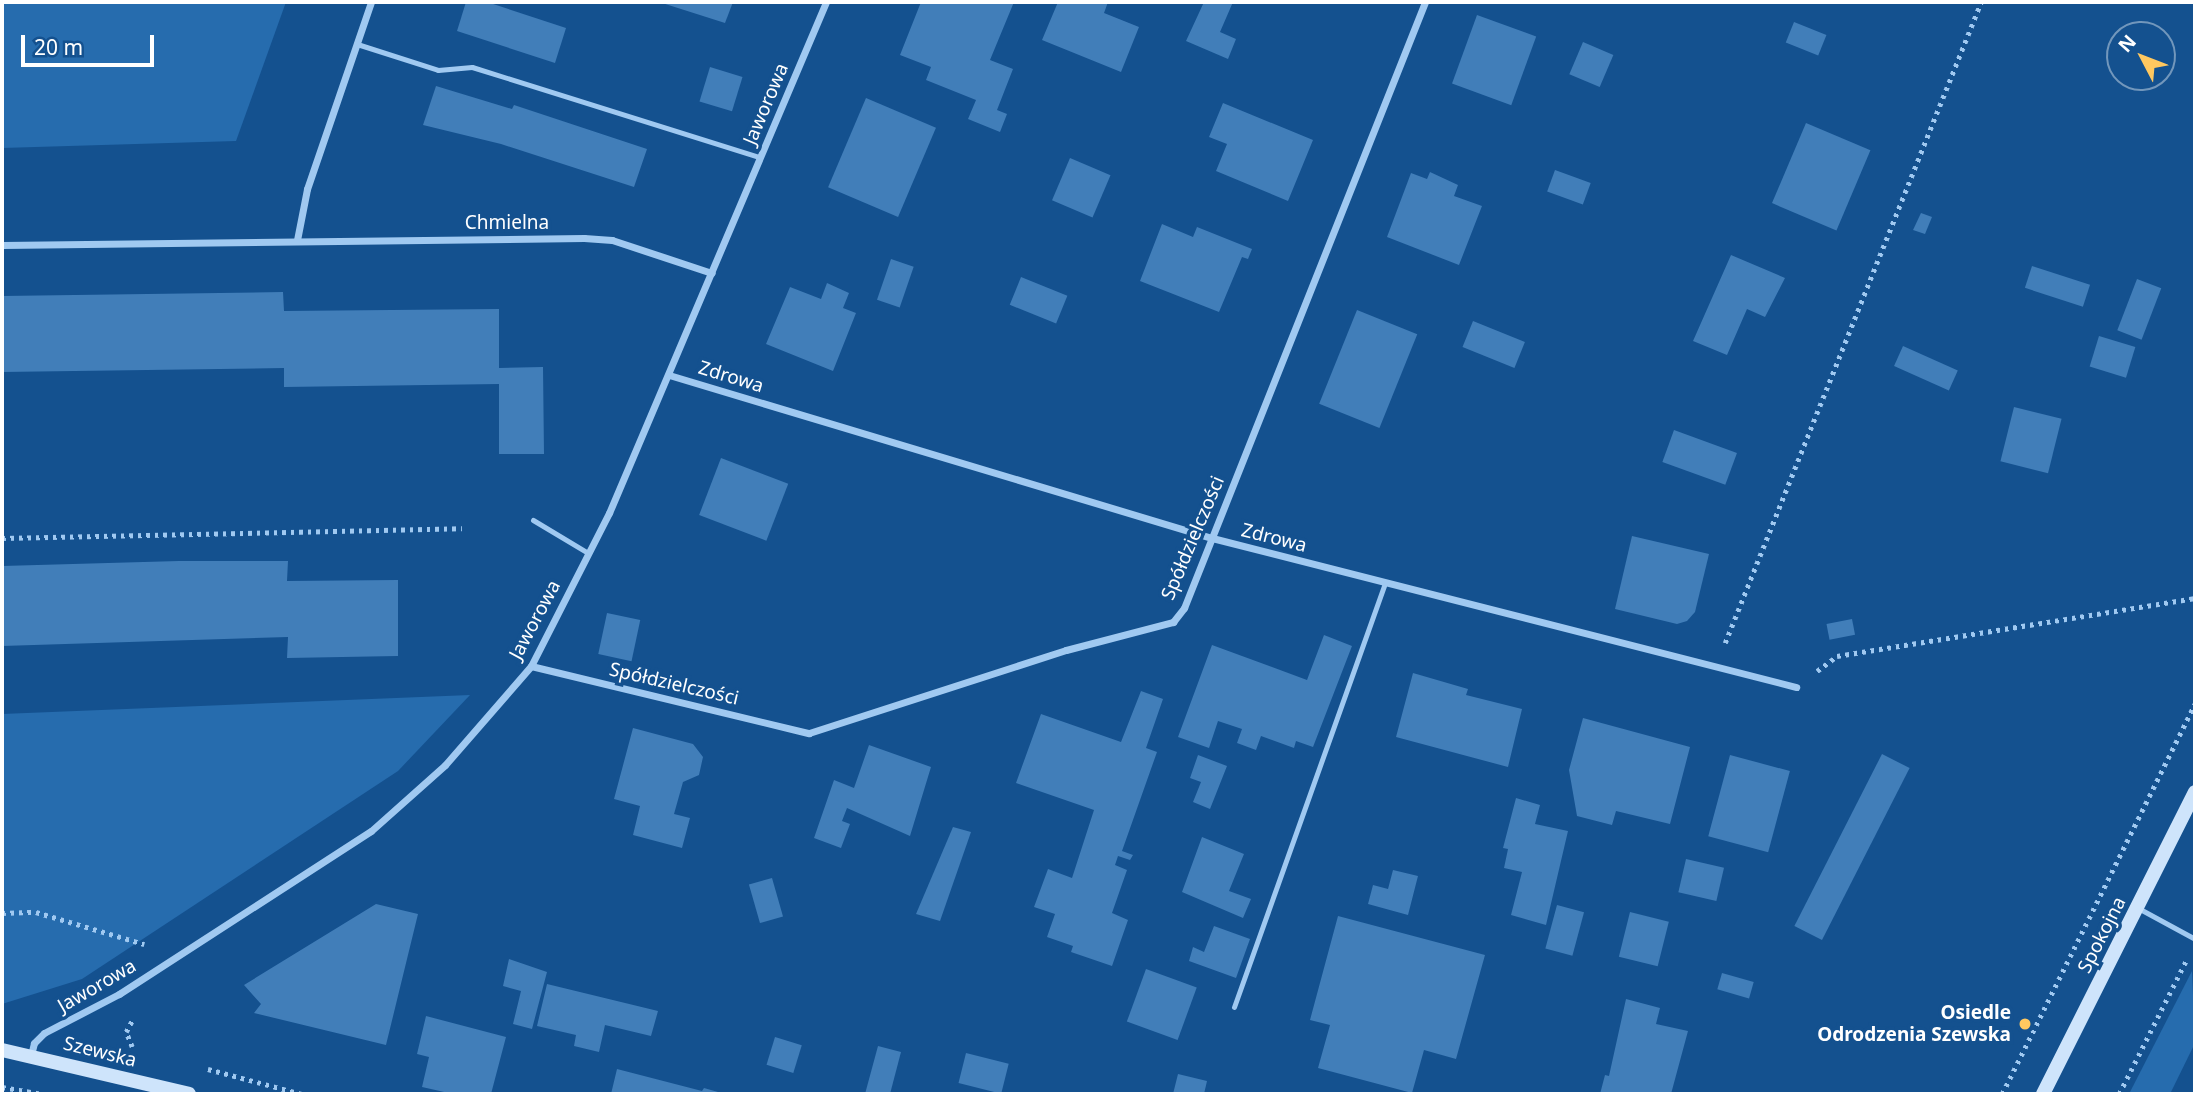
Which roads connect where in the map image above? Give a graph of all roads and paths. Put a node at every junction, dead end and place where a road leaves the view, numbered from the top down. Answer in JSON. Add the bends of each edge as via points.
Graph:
{"nodes":[{"id":1,"x":370,"y":2,"type":"edge"},
{"id":2,"x":826,"y":2,"type":"edge"},
{"id":3,"x":1424,"y":2,"type":"edge"},
{"id":4,"x":1981,"y":2,"type":"edge"},
{"id":5,"x":357,"y":44,"type":"junction"},
{"id":6,"x":760,"y":156,"type":"junction"},
{"id":7,"x":297,"y":240,"type":"junction"},
{"id":8,"x":2,"y":245,"type":"edge"},
{"id":9,"x":712,"y":274,"type":"junction"},
{"id":10,"x":669,"y":375,"type":"junction"},
{"id":11,"x":533,"y":520,"type":"dead end"},
{"id":12,"x":462,"y":528,"type":"dead end"},
{"id":13,"x":2,"y":538,"type":"edge"},
{"id":14,"x":1212,"y":538,"type":"junction"},
{"id":15,"x":588,"y":553,"type":"junction"},
{"id":16,"x":1385,"y":582,"type":"junction"},
{"id":17,"x":2195,"y":598,"type":"edge"},
{"id":18,"x":531,"y":666,"type":"junction"},
{"id":19,"x":1716,"y":667,"type":"junction"},
{"id":20,"x":1796,"y":687,"type":"joint"},
{"id":21,"x":2195,"y":703,"type":"edge"},
{"id":22,"x":2195,"y":792,"type":"edge"},
{"id":23,"x":2138,"y":908,"type":"junction"},
{"id":24,"x":2,"y":913,"type":"edge"},
{"id":25,"x":2195,"y":939,"type":"edge"},
{"id":26,"x":144,"y":944,"type":"dead end"},
{"id":27,"x":2189,"y":955,"type":"dead end"},
{"id":28,"x":1234,"y":1007,"type":"dead end"},
{"id":29,"x":133,"y":1019,"type":"dead end"},
{"id":30,"x":2,"y":1050,"type":"edge"},
{"id":31,"x":143,"y":1051,"type":"dead end"},
{"id":32,"x":31,"y":1055,"type":"junction"},
{"id":33,"x":196,"y":1065,"type":"dead end"},
{"id":34,"x":2,"y":1087,"type":"edge"},
{"id":35,"x":44,"y":1094,"type":"edge"},
{"id":36,"x":189,"y":1094,"type":"edge"},
{"id":37,"x":302,"y":1094,"type":"edge"},
{"id":38,"x":2002,"y":1094,"type":"edge"},
{"id":39,"x":2043,"y":1094,"type":"edge"},
{"id":40,"x":2119,"y":1094,"type":"edge"}],
"edges":[{"from":1,"to":5,"type":"street"},
{"from":2,"to":6,"type":"street","name":"Jaworowa"},
{"from":3,"to":14,"type":"street","name":"Spółdzielczości"},
{"from":4,"to":19,"type":"path"},
{"from":5,"to":6,"type":"lane","via":[[438,70],[472,67]]},
{"from":5,"to":7,"type":"street","via":[[307,189]]},
{"from":6,"to":9,"type":"street","name":"Jaworowa"},
{"from":7,"to":8,"type":"street","name":"Chmielna"},
{"from":7,"to":9,"type":"street","name":"Chmielna","via":[[612,240]]},
{"from":9,"to":10,"type":"street","name":"Jaworowa"},
{"from":10,"to":14,"type":"street","name":"Zdrowa"},
{"from":10,"to":15,"type":"street","name":"Jaworowa"},
{"from":11,"to":15,"type":"lane"},
{"from":12,"to":13,"type":"path"},
{"from":14,"to":16,"type":"street","name":"Zdrowa"},
{"from":14,"to":18,"type":"street","name":"Spółdzielczości","via":[[1184,608],[1173,622],[1066,650],[809,733]]},
{"from":15,"to":18,"type":"street","name":"Jaworowa"},
{"from":16,"to":19,"type":"street","name":"Zdrowa"},
{"from":16,"to":28,"type":"lane"},
{"from":17,"to":20,"type":"path","via":[[1838,656]]},
{"from":18,"to":32,"type":"street","name":"Jaworowa","via":[[445,765],[371,831],[119,994],[44,1033],[34,1043]]},
{"from":19,"to":20,"type":"street","name":"Zdrowa"},
{"from":21,"to":38,"type":"path"},
{"from":22,"to":23,"type":"street","name":"Spokojna"},
{"from":23,"to":25,"type":"lane"},
{"from":23,"to":39,"type":"street","name":"Spokojna"},
{"from":24,"to":26,"type":"path","via":[[36,912]]},
{"from":27,"to":40,"type":"path"},
{"from":29,"to":31,"type":"path","via":[[126,1032],[129,1045]]},
{"from":30,"to":32,"type":"street","name":"Szewska"},
{"from":32,"to":36,"type":"street","name":"Szewska"},
{"from":33,"to":37,"type":"path"},
{"from":34,"to":35,"type":"path"}]}
